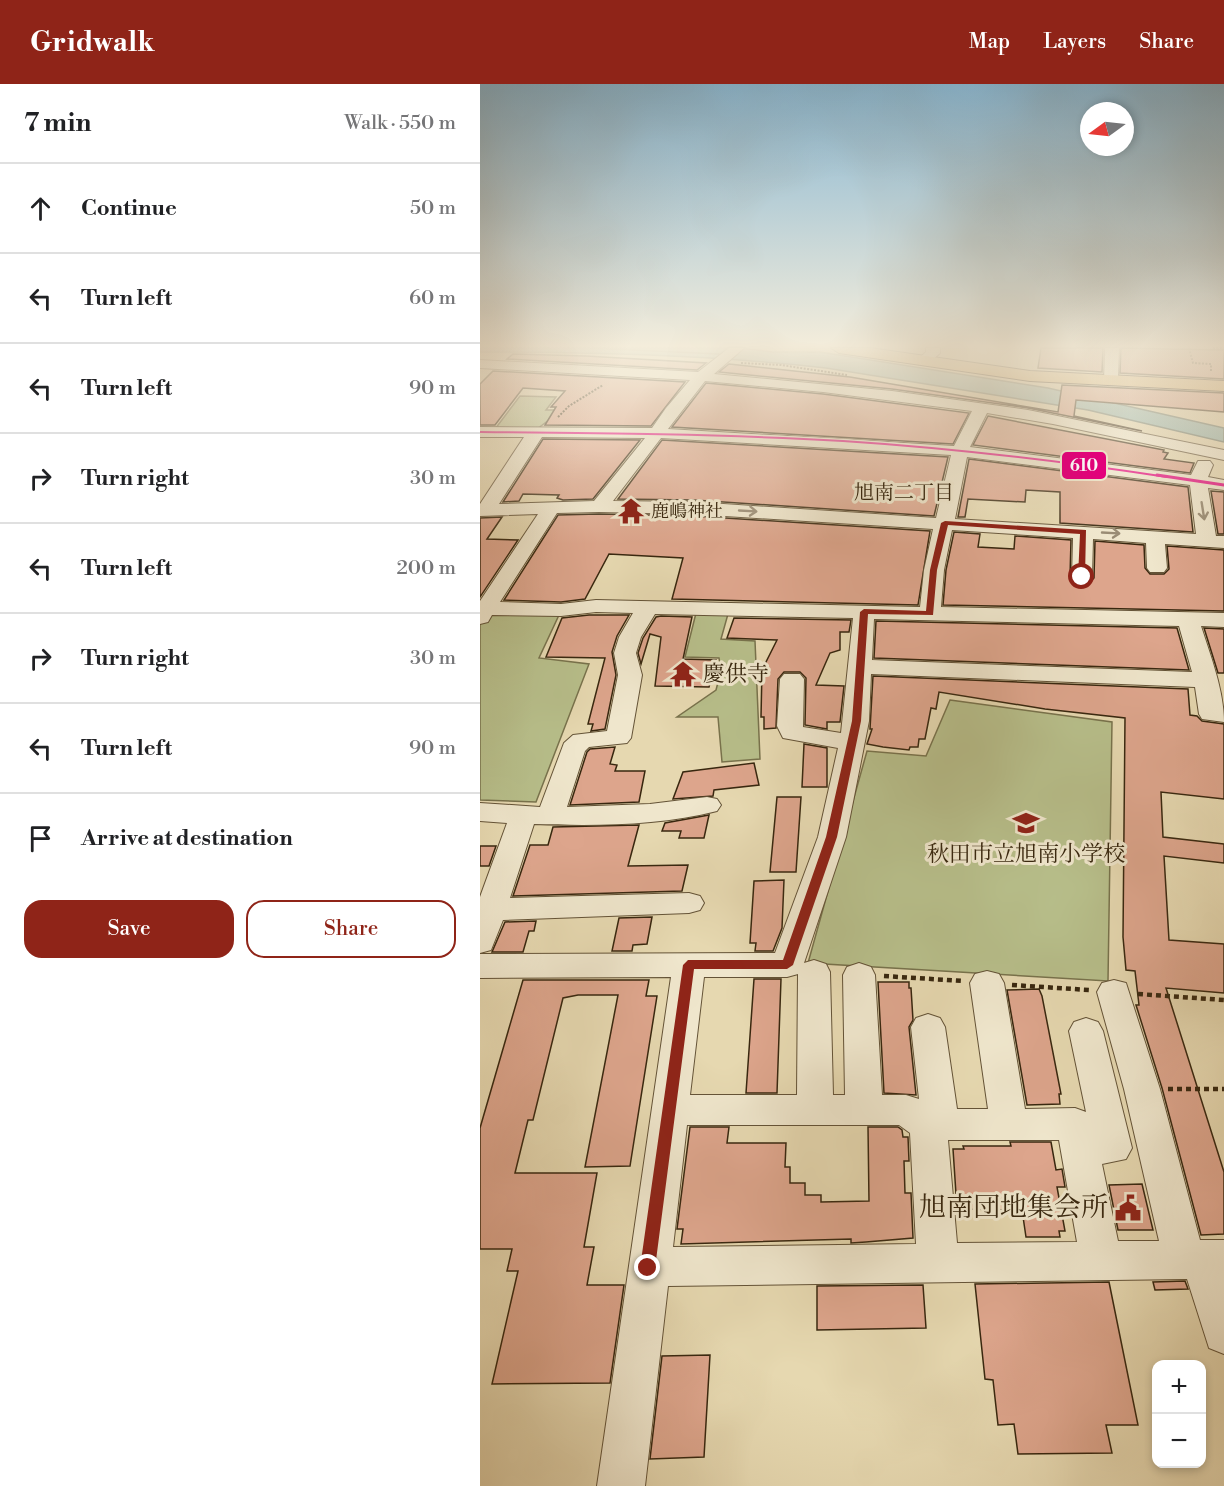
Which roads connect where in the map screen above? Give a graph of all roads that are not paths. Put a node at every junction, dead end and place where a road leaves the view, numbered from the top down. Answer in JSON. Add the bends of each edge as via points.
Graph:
{"nodes":[{"id":1,"x":669,"y":413,"type":"edge"},
{"id":2,"x":979,"y":413,"type":"edge"},
{"id":3,"x":1011,"y":413,"type":"edge"},
{"id":4,"x":480,"y":432,"type":"edge"},
{"id":5,"x":538,"y":432,"type":"junction"},
{"id":6,"x":657,"y":433,"type":"junction"},
{"id":7,"x":960,"y":451,"type":"junction"},
{"id":8,"x":1216,"y":454,"type":"edge"},
{"id":9,"x":1198,"y":482,"type":"junction"},
{"id":10,"x":1224,"y":485,"type":"edge"},
{"id":11,"x":599,"y":506,"type":"junction"},
{"id":12,"x":551,"y":508,"type":"junction"},
{"id":13,"x":483,"y":510,"type":"edge"},
{"id":14,"x":945,"y":523,"type":"junction"},
{"id":15,"x":1083,"y":532,"type":"junction"},
{"id":16,"x":1155,"y":536,"type":"junction"},
{"id":17,"x":1216,"y":541,"type":"edge"},
{"id":18,"x":1157,"y":568,"type":"dead end"},
{"id":19,"x":1082,"y":577,"type":"dead end"},
{"id":20,"x":648,"y":607,"type":"junction"},
{"id":21,"x":482,"y":611,"type":"edge"},
{"id":22,"x":864,"y":612,"type":"junction"},
{"id":23,"x":930,"y":613,"type":"junction"},
{"id":24,"x":1188,"y":619,"type":"junction"},
{"id":25,"x":1224,"y":620,"type":"edge"},
{"id":26,"x":859,"y":667,"type":"junction"},
{"id":27,"x":792,"y":679,"type":"dead end"},
{"id":28,"x":1206,"y":680,"type":"junction"},
{"id":29,"x":1224,"y":715,"type":"edge"},
{"id":30,"x":852,"y":742,"type":"junction"},
{"id":31,"x":707,"y":805,"type":"dead end"},
{"id":32,"x":480,"y":812,"type":"edge"},
{"id":33,"x":536,"y":817,"type":"junction"},
{"id":34,"x":689,"y":903,"type":"dead end"},
{"id":35,"x":485,"y":909,"type":"edge"},
{"id":36,"x":480,"y":942,"type":"edge"},
{"id":37,"x":688,"y":965,"type":"junction"},
{"id":38,"x":480,"y":966,"type":"edge"},
{"id":39,"x":814,"y":972,"type":"dead end"},
{"id":40,"x":859,"y":975,"type":"dead end"},
{"id":41,"x":987,"y":983,"type":"dead end"},
{"id":42,"x":1114,"y":992,"type":"dead end"},
{"id":43,"x":928,"y":1027,"type":"dead end"},
{"id":44,"x":1086,"y":1031,"type":"dead end"},
{"id":45,"x":669,"y":1110,"type":"junction"},
{"id":46,"x":815,"y":1110,"type":"junction"},
{"id":47,"x":864,"y":1110,"type":"junction"},
{"id":48,"x":934,"y":1125,"type":"junction"},
{"id":49,"x":1009,"y":1125,"type":"junction"},
{"id":50,"x":1079,"y":1148,"type":"junction"},
{"id":51,"x":1203,"y":1260,"type":"edge"},
{"id":52,"x":1101,"y":1261,"type":"junction"},
{"id":53,"x":938,"y":1263,"type":"junction"},
{"id":54,"x":648,"y":1268,"type":"junction"},
{"id":55,"x":1224,"y":1333,"type":"edge"},
{"id":56,"x":621,"y":1486,"type":"edge"}],
"edges":[{"from":1,"to":6,"type":"street"},
{"from":2,"to":7,"type":"street"},
{"from":3,"to":8,"type":"street","via":[[1146,437]]},
{"from":4,"to":5,"type":"street"},
{"from":5,"to":6,"type":"street"},
{"from":5,"to":13,"type":"street"},
{"from":6,"to":7,"type":"street"},
{"from":6,"to":11,"type":"street"},
{"from":7,"to":9,"type":"street"},
{"from":7,"to":14,"type":"street"},
{"from":8,"to":9,"type":"street"},
{"from":9,"to":10,"type":"street"},
{"from":9,"to":17,"type":"street","one_way":true},
{"from":11,"to":12,"type":"street"},
{"from":11,"to":14,"type":"street","one_way":true},
{"from":12,"to":13,"type":"street"},
{"from":12,"to":21,"type":"street"},
{"from":14,"to":15,"type":"street"},
{"from":14,"to":23,"type":"street","via":[[934,570]]},
{"from":15,"to":16,"type":"street","one_way":true},
{"from":15,"to":19,"type":"street"},
{"from":16,"to":17,"type":"street"},
{"from":16,"to":18,"type":"street"},
{"from":20,"to":21,"type":"street"},
{"from":20,"to":22,"type":"street"},
{"from":20,"to":33,"type":"street","via":[[625,653],[630,675],[618,738],[582,740],[573,747]]},
{"from":22,"to":23,"type":"street"},
{"from":22,"to":26,"type":"street"},
{"from":23,"to":24,"type":"street"},
{"from":24,"to":25,"type":"street"},
{"from":24,"to":28,"type":"street"},
{"from":26,"to":28,"type":"street"},
{"from":26,"to":30,"type":"street"},
{"from":27,"to":30,"type":"street","via":[[792,733]]},
{"from":28,"to":29,"type":"street","via":[[1211,714]]},
{"from":30,"to":37,"type":"street","via":[[831,837],[787,965]]},
{"from":31,"to":33,"type":"street","via":[[607,817]]},
{"from":32,"to":33,"type":"street"},
{"from":33,"to":35,"type":"street"},
{"from":34,"to":35,"type":"street"},
{"from":35,"to":36,"type":"street"},
{"from":37,"to":38,"type":"street"},
{"from":37,"to":45,"type":"street"},
{"from":39,"to":46,"type":"street"},
{"from":40,"to":47,"type":"street"},
{"from":41,"to":49,"type":"street"},
{"from":42,"to":51,"type":"street","via":[[1142,1089]]},
{"from":43,"to":48,"type":"street"},
{"from":44,"to":50,"type":"street","via":[[1113,1148]]},
{"from":45,"to":46,"type":"street"},
{"from":45,"to":54,"type":"street"},
{"from":46,"to":47,"type":"street"},
{"from":47,"to":48,"type":"street","via":[[906,1110]]},
{"from":48,"to":49,"type":"street"},
{"from":48,"to":53,"type":"street"},
{"from":49,"to":50,"type":"street","via":[[1075,1124]]},
{"from":50,"to":52,"type":"street"},
{"from":51,"to":52,"type":"street"},
{"from":51,"to":55,"type":"street"},
{"from":52,"to":53,"type":"street"},
{"from":53,"to":54,"type":"street"},
{"from":54,"to":56,"type":"street"}]}
